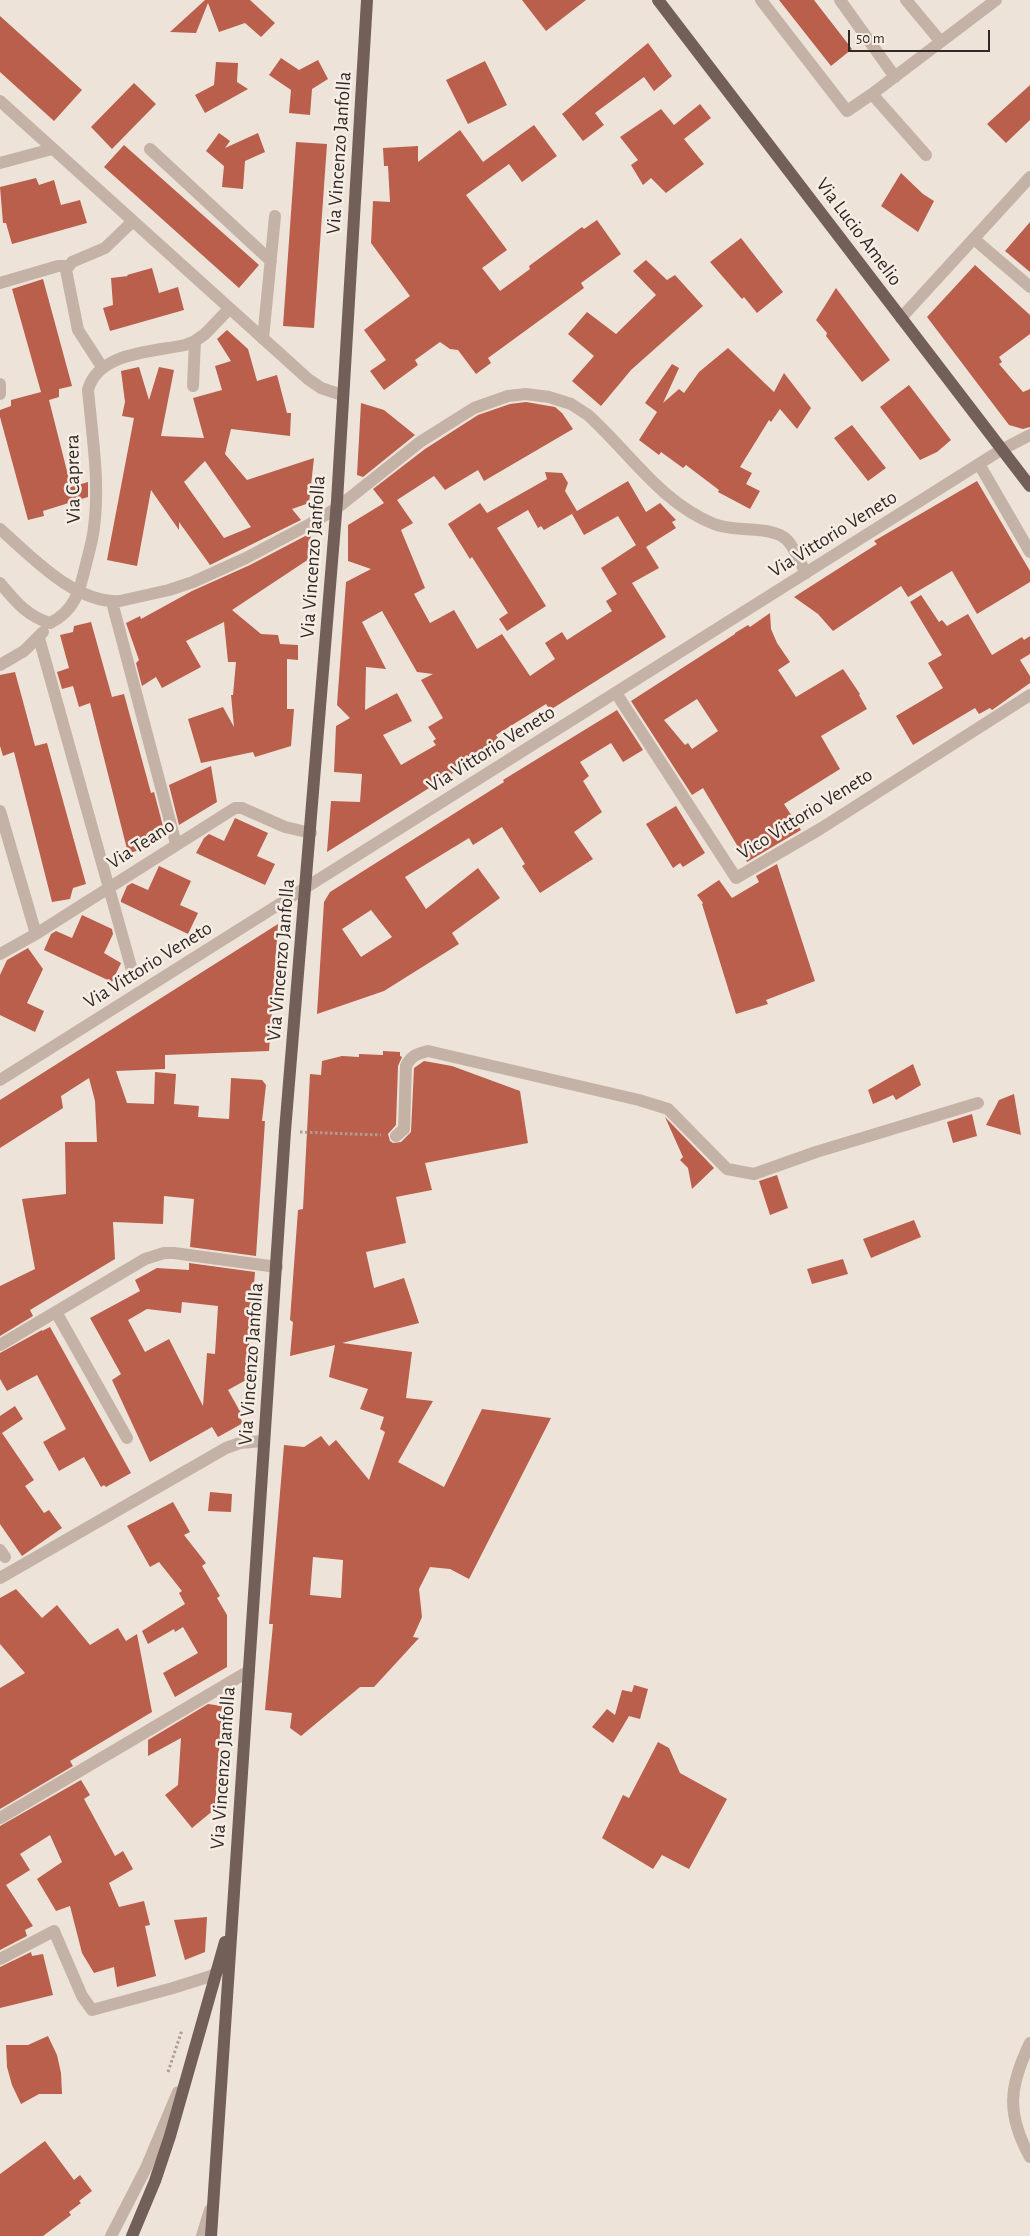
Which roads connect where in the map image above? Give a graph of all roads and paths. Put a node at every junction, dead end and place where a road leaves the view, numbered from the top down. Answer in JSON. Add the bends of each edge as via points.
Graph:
{"nodes":[{"id":1,"x":368,"y":0,"type":"edge"},
{"id":2,"x":658,"y":0,"type":"edge"},
{"id":3,"x":761,"y":0,"type":"edge"},
{"id":4,"x":840,"y":0,"type":"edge"},
{"id":5,"x":906,"y":0,"type":"edge"},
{"id":6,"x":996,"y":0,"type":"edge"},
{"id":7,"x":940,"y":42,"type":"junction"},
{"id":8,"x":895,"y":77,"type":"junction"},
{"id":9,"x":872,"y":94,"type":"junction"},
{"id":10,"x":0,"y":101,"type":"edge"},
{"id":11,"x":52,"y":149,"type":"junction"},
{"id":12,"x":150,"y":149,"type":"dead end"},
{"id":13,"x":926,"y":155,"type":"dead end"},
{"id":14,"x":0,"y":163,"type":"edge"},
{"id":15,"x":1030,"y":177,"type":"edge"},
{"id":16,"x":275,"y":216,"type":"dead end"},
{"id":17,"x":133,"y":221,"type":"junction"},
{"id":18,"x":974,"y":239,"type":"junction"},
{"id":19,"x":271,"y":261,"type":"junction"},
{"id":20,"x":67,"y":266,"type":"junction"},
{"id":21,"x":0,"y":283,"type":"edge"},
{"id":22,"x":1030,"y":288,"type":"edge"},
{"id":23,"x":229,"y":309,"type":"junction"},
{"id":24,"x":901,"y":318,"type":"junction"},
{"id":25,"x":263,"y":339,"type":"junction"},
{"id":26,"x":195,"y":341,"type":"junction"},
{"id":27,"x":102,"y":368,"type":"junction"},
{"id":28,"x":0,"y":384,"type":"edge"},
{"id":29,"x":193,"y":386,"type":"dead end"},
{"id":30,"x":0,"y":394,"type":"edge"},
{"id":31,"x":342,"y":395,"type":"junction"},
{"id":32,"x":1030,"y":435,"type":"edge"},
{"id":33,"x":1001,"y":450,"type":"junction"},
{"id":34,"x":979,"y":464,"type":"junction"},
{"id":35,"x":1030,"y":486,"type":"edge"},
{"id":36,"x":337,"y":508,"type":"junction"},
{"id":37,"x":0,"y":529,"type":"edge"},
{"id":38,"x":1030,"y":552,"type":"edge"},
{"id":39,"x":806,"y":573,"type":"junction"},
{"id":40,"x":0,"y":583,"type":"edge"},
{"id":41,"x":85,"y":594,"type":"junction"},
{"id":42,"x":112,"y":602,"type":"junction"},
{"id":43,"x":50,"y":623,"type":"junction"},
{"id":44,"x":39,"y":638,"type":"junction"},
{"id":45,"x":0,"y":665,"type":"edge"},
{"id":46,"x":616,"y":693,"type":"junction"},
{"id":47,"x":1030,"y":695,"type":"edge"},
{"id":48,"x":0,"y":811,"type":"edge"},
{"id":49,"x":310,"y":833,"type":"junction"},
{"id":50,"x":176,"y":844,"type":"junction"},
{"id":51,"x":109,"y":887,"type":"junction"},
{"id":52,"x":306,"y":888,"type":"junction"},
{"id":53,"x":36,"y":934,"type":"junction"},
{"id":54,"x":0,"y":954,"type":"edge"},
{"id":55,"x":133,"y":974,"type":"dead end"},
{"id":56,"x":0,"y":1080,"type":"edge"},
{"id":57,"x":978,"y":1103,"type":"dead end"},
{"id":58,"x":285,"y":1131,"type":"junction"},
{"id":59,"x":396,"y":1136,"type":"joint"},
{"id":60,"x":277,"y":1267,"type":"junction"},
{"id":61,"x":56,"y":1312,"type":"junction"},
{"id":62,"x":0,"y":1344,"type":"edge"},
{"id":63,"x":127,"y":1438,"type":"dead end"},
{"id":64,"x":263,"y":1441,"type":"junction"},
{"id":65,"x":0,"y":1578,"type":"edge"},
{"id":66,"x":249,"y":1671,"type":"junction"},
{"id":67,"x":0,"y":1818,"type":"edge"},
{"id":68,"x":231,"y":1923,"type":"junction"},
{"id":69,"x":0,"y":1960,"type":"edge"},
{"id":70,"x":217,"y":1972,"type":"junction"},
{"id":71,"x":183,"y":2028,"type":"dead end"},
{"id":72,"x":1030,"y":2043,"type":"edge"},
{"id":73,"x":189,"y":2067,"type":"junction"},
{"id":74,"x":168,"y":2072,"type":"dead end"},
{"id":75,"x":1030,"y":2157,"type":"edge"},
{"id":76,"x":214,"y":2199,"type":"junction"},
{"id":77,"x":111,"y":2236,"type":"edge"},
{"id":78,"x":132,"y":2236,"type":"edge"},
{"id":79,"x":202,"y":2236,"type":"edge"},
{"id":80,"x":211,"y":2236,"type":"edge"}],
"edges":[{"from":1,"to":31,"type":"main road","name":"Via Vincenzo Janfolla"},
{"from":2,"to":24,"type":"main road","name":"Via Lucio Amelio"},
{"from":3,"to":9,"type":"street","via":[[847,111]]},
{"from":4,"to":8,"type":"street"},
{"from":5,"to":7,"type":"street"},
{"from":6,"to":7,"type":"street"},
{"from":7,"to":8,"type":"street"},
{"from":8,"to":9,"type":"street"},
{"from":9,"to":13,"type":"street"},
{"from":10,"to":11,"type":"street"},
{"from":11,"to":14,"type":"street"},
{"from":11,"to":17,"type":"street"},
{"from":12,"to":19,"type":"street"},
{"from":15,"to":18,"type":"street"},
{"from":16,"to":19,"type":"street"},
{"from":17,"to":20,"type":"street","via":[[106,248]]},
{"from":17,"to":23,"type":"street"},
{"from":18,"to":22,"type":"street"},
{"from":18,"to":24,"type":"street"},
{"from":19,"to":25,"type":"street"},
{"from":20,"to":21,"type":"street"},
{"from":20,"to":27,"type":"street","via":[[78,330]]},
{"from":23,"to":25,"type":"street"},
{"from":23,"to":26,"type":"street"},
{"from":24,"to":33,"type":"main road","name":"Via Lucio Amelio"},
{"from":25,"to":31,"type":"street","via":[[308,380]]},
{"from":26,"to":27,"type":"street","via":[[117,359]]},
{"from":26,"to":29,"type":"street"},
{"from":27,"to":41,"type":"street","name":"Via Caprera","via":[[90,382],[88,390],[96,509]]},
{"from":28,"to":30,"type":"street"},
{"from":31,"to":36,"type":"main road","name":"Via Vincenzo Janfolla"},
{"from":32,"to":33,"type":"street","name":"Via Vittorio Veneto"},
{"from":33,"to":34,"type":"street","name":"Via Vittorio Veneto"},
{"from":33,"to":35,"type":"main road","name":"Via Lucio Amelio"},
{"from":34,"to":38,"type":"street"},
{"from":34,"to":39,"type":"street","name":"Via Vittorio Veneto"},
{"from":36,"to":39,"type":"street","via":[[385,468],[474,408],[508,396],[549,397],[571,404],[588,415],[681,508],[732,530],[774,531],[787,540]]},
{"from":36,"to":42,"type":"street","via":[[246,558],[200,579],[169,590]]},
{"from":36,"to":49,"type":"main road","name":"Via Vincenzo Janfolla"},
{"from":37,"to":41,"type":"street","via":[[47,570]]},
{"from":39,"to":46,"type":"street","name":"Via Vittorio Veneto"},
{"from":40,"to":43,"type":"street","via":[[23,609]]},
{"from":41,"to":42,"type":"street"},
{"from":41,"to":43,"type":"street","via":[[64,615]]},
{"from":42,"to":50,"type":"street"},
{"from":43,"to":44,"type":"street"},
{"from":44,"to":45,"type":"street"},
{"from":44,"to":51,"type":"street"},
{"from":46,"to":47,"type":"street","name":"Vico Vittorio Veneto","via":[[736,878],[820,829]]},
{"from":46,"to":52,"type":"street","name":"Via Vittorio Veneto"},
{"from":48,"to":53,"type":"street"},
{"from":49,"to":50,"type":"street","name":"Via Teano","via":[[235,808]]},
{"from":49,"to":52,"type":"main road","name":"Via Vincenzo Janfolla"},
{"from":50,"to":51,"type":"street","name":"Via Teano"},
{"from":51,"to":53,"type":"street","name":"Via Teano"},
{"from":51,"to":55,"type":"street"},
{"from":52,"to":56,"type":"street","name":"Via Vittorio Veneto"},
{"from":52,"to":58,"type":"main road","name":"Via Vincenzo Janfolla"},
{"from":53,"to":54,"type":"street","name":"Via Teano"},
{"from":57,"to":59,"type":"street","via":[[754,1174],[727,1169],[668,1109],[428,1051],[415,1054],[406,1066],[404,1129]]},
{"from":58,"to":59,"type":"path"},
{"from":58,"to":60,"type":"main road","name":"Via Vincenzo Janfolla"},
{"from":60,"to":61,"type":"street","via":[[164,1253],[145,1259]]},
{"from":60,"to":64,"type":"main road","name":"Via Vincenzo Janfolla"},
{"from":61,"to":62,"type":"street"},
{"from":61,"to":63,"type":"street"},
{"from":64,"to":65,"type":"street","via":[[226,1448]]},
{"from":64,"to":66,"type":"main road","name":"Via Vincenzo Janfolla"},
{"from":66,"to":67,"type":"street"},
{"from":66,"to":68,"type":"main road","name":"Via Vincenzo Janfolla"},
{"from":68,"to":70,"type":"main road","name":"Via Vincenzo Janfolla"},
{"from":68,"to":76,"type":"main road","name":"Via Vincenzo Janfolla"},
{"from":69,"to":70,"type":"street","via":[[54,1931],[82,1996],[92,2010],[173,1988]]},
{"from":70,"to":73,"type":"main road","name":"Via Vincenzo Janfolla"},
{"from":71,"to":74,"type":"path"},
{"from":72,"to":75,"type":"street","via":[[1018,2069],[1012,2100],[1019,2138]]},
{"from":73,"to":77,"type":"street","via":[[146,2168]]},
{"from":73,"to":78,"type":"main road","name":"Via Vincenzo Janfolla","via":[[164,2154]]},
{"from":76,"to":79,"type":"street"},
{"from":76,"to":80,"type":"main road","name":"Via Vincenzo Janfolla"}]}
